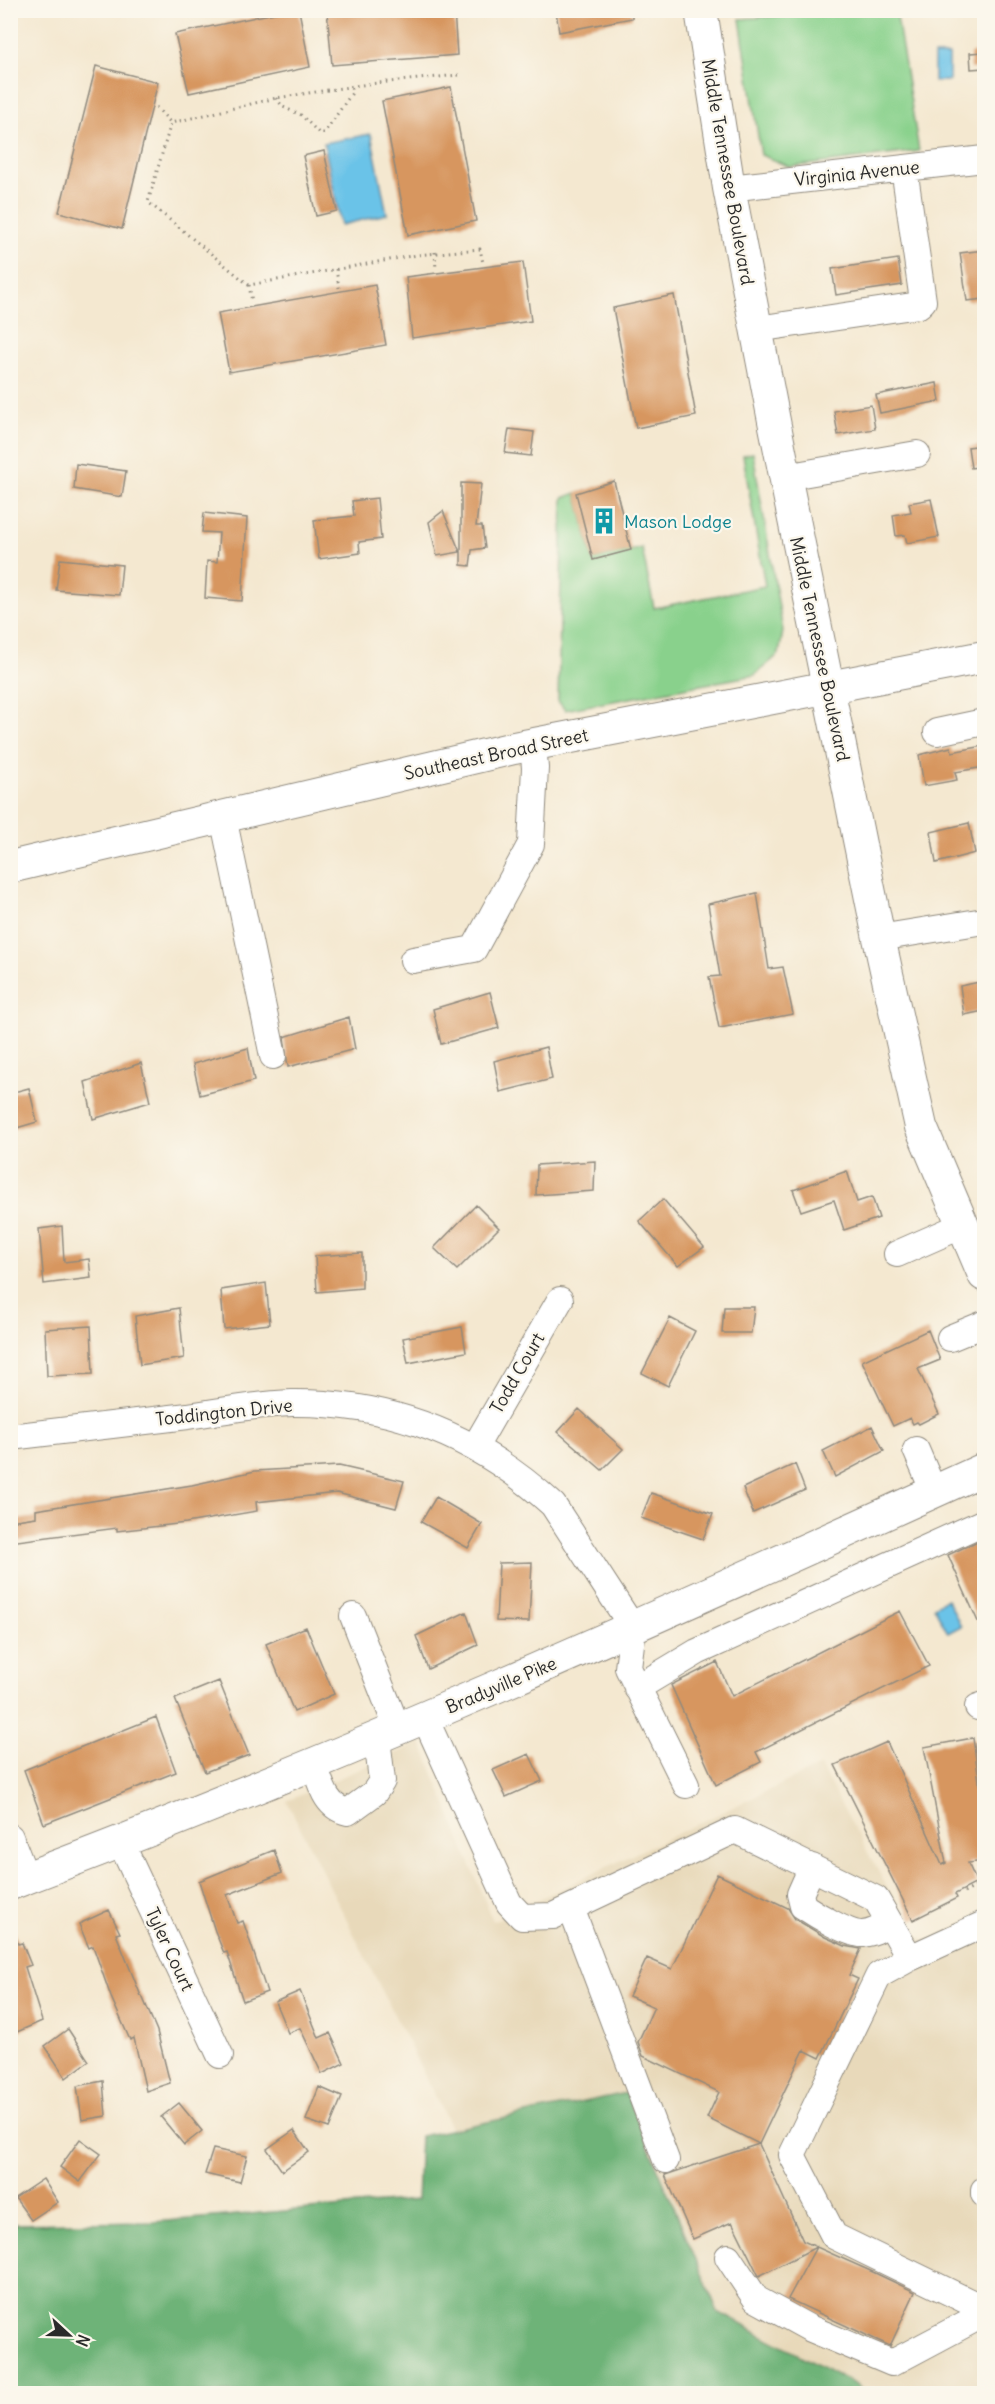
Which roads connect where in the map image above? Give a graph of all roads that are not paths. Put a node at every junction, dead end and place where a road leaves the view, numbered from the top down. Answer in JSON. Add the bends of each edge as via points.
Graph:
{"nodes":[{"id":1,"x":701,"y":10,"type":"edge"},
{"id":2,"x":984,"y":159,"type":"edge"},
{"id":3,"x":904,"y":168,"type":"junction"},
{"id":4,"x":729,"y":188,"type":"junction"},
{"id":5,"x":757,"y":329,"type":"junction"},
{"id":6,"x":917,"y":454,"type":"dead end"},
{"id":7,"x":785,"y":477,"type":"junction"},
{"id":8,"x":984,"y":657,"type":"edge"},
{"id":9,"x":827,"y":687,"type":"junction"},
{"id":10,"x":984,"y":722,"type":"edge"},
{"id":11,"x":937,"y":732,"type":"dead end"},
{"id":12,"x":533,"y":744,"type":"junction"},
{"id":13,"x":223,"y":817,"type":"junction"},
{"id":14,"x":10,"y":867,"type":"edge"},
{"id":15,"x":984,"y":921,"type":"edge"},
{"id":16,"x":879,"y":938,"type":"junction"},
{"id":17,"x":413,"y":960,"type":"dead end"},
{"id":18,"x":273,"y":1056,"type":"dead end"},
{"id":19,"x":963,"y":1225,"type":"junction"},
{"id":20,"x":897,"y":1254,"type":"dead end"},
{"id":21,"x":984,"y":1275,"type":"edge"},
{"id":22,"x":560,"y":1300,"type":"dead end"},
{"id":23,"x":984,"y":1324,"type":"edge"},
{"id":24,"x":950,"y":1338,"type":"dead end"},
{"id":25,"x":10,"y":1437,"type":"edge"},
{"id":26,"x":475,"y":1447,"type":"junction"},
{"id":27,"x":916,"y":1450,"type":"dead end"},
{"id":28,"x":984,"y":1469,"type":"edge"},
{"id":29,"x":934,"y":1492,"type":"junction"},
{"id":30,"x":984,"y":1522,"type":"edge"},
{"id":31,"x":353,"y":1616,"type":"dead end"},
{"id":32,"x":633,"y":1628,"type":"junction"},
{"id":33,"x":638,"y":1688,"type":"junction"},
{"id":34,"x":400,"y":1729,"type":"junction"},
{"id":35,"x":314,"y":1764,"type":"junction"},
{"id":36,"x":686,"y":1785,"type":"dead end"},
{"id":37,"x":10,"y":1837,"type":"edge"},
{"id":38,"x":121,"y":1843,"type":"junction"},
{"id":39,"x":812,"y":1867,"type":"junction"},
{"id":40,"x":18,"y":1881,"type":"edge"},
{"id":41,"x":571,"y":1908,"type":"junction"},
{"id":42,"x":890,"y":1923,"type":"junction"},
{"id":43,"x":984,"y":1924,"type":"edge"},
{"id":44,"x":909,"y":1958,"type":"junction"},
{"id":45,"x":220,"y":2055,"type":"dead end"},
{"id":46,"x":666,"y":2160,"type":"dead end"},
{"id":47,"x":728,"y":2257,"type":"dead end"},
{"id":48,"x":984,"y":2312,"type":"edge"}],
"edges":[{"from":1,"to":4,"type":"main road","name":"Middle Tennessee Boulevard"},
{"from":2,"to":3,"type":"street","name":"Virginia Avenue"},
{"from":3,"to":4,"type":"street","name":"Virginia Avenue"},
{"from":3,"to":5,"type":"street","via":[[923,301],[919,305]]},
{"from":4,"to":5,"type":"main road","name":"Middle Tennessee Boulevard"},
{"from":5,"to":7,"type":"main road","name":"Middle Tennessee Boulevard"},
{"from":6,"to":7,"type":"street"},
{"from":7,"to":9,"type":"main road","name":"Middle Tennessee Boulevard"},
{"from":8,"to":9,"type":"main road","name":"Southeast Broad Street"},
{"from":9,"to":12,"type":"main road","name":"Southeast Broad Street"},
{"from":9,"to":16,"type":"main road","name":"Middle Tennessee Boulevard"},
{"from":10,"to":11,"type":"street"},
{"from":12,"to":13,"type":"main road","name":"Southeast Broad Street"},
{"from":12,"to":17,"type":"street","via":[[531,844],[474,949]]},
{"from":13,"to":14,"type":"main road","name":"Southeast Broad Street"},
{"from":13,"to":18,"type":"street"},
{"from":15,"to":16,"type":"street"},
{"from":16,"to":19,"type":"main road","name":"Middle Tennessee Boulevard","via":[[921,1127]]},
{"from":19,"to":20,"type":"street"},
{"from":19,"to":21,"type":"main road","name":"Middle Tennessee Boulevard"},
{"from":22,"to":26,"type":"street","name":"Todd Court"},
{"from":23,"to":24,"type":"street"},
{"from":25,"to":26,"type":"street","name":"Toddington Drive","via":[[291,1403],[365,1408],[399,1416]]},
{"from":26,"to":32,"type":"street","name":"Toddington Drive","via":[[553,1505]]},
{"from":27,"to":29,"type":"street"},
{"from":28,"to":29,"type":"main road","name":"Bradyville Pike"},
{"from":29,"to":32,"type":"main road","name":"Bradyville Pike"},
{"from":30,"to":33,"type":"street","via":[[697,1652]]},
{"from":31,"to":34,"type":"street"},
{"from":32,"to":33,"type":"street","via":[[628,1668]]},
{"from":32,"to":34,"type":"main road","name":"Bradyville Pike"},
{"from":33,"to":36,"type":"street"},
{"from":34,"to":35,"type":"main road","name":"Bradyville Pike"},
{"from":34,"to":35,"type":"street","via":[[382,1781],[348,1812],[337,1809],[326,1797]]},
{"from":34,"to":41,"type":"street","via":[[509,1903],[522,1917],[554,1916]]},
{"from":35,"to":38,"type":"main road","name":"Bradyville Pike"},
{"from":37,"to":40,"type":"street"},
{"from":38,"to":40,"type":"main road","name":"Bradyville Pike"},
{"from":38,"to":45,"type":"street","name":"Tyler Court"},
{"from":39,"to":41,"type":"street","via":[[735,1830]]},
{"from":39,"to":42,"type":"street","via":[[876,1899]]},
{"from":39,"to":42,"type":"street","via":[[800,1894],[803,1906],[861,1935]]},
{"from":41,"to":46,"type":"street"},
{"from":42,"to":44,"type":"street"},
{"from":43,"to":44,"type":"street"},
{"from":44,"to":48,"type":"street","via":[[879,1975],[792,2155],[834,2236]]},
{"from":47,"to":48,"type":"street","via":[[756,2300],[809,2328],[892,2363]]}]}
